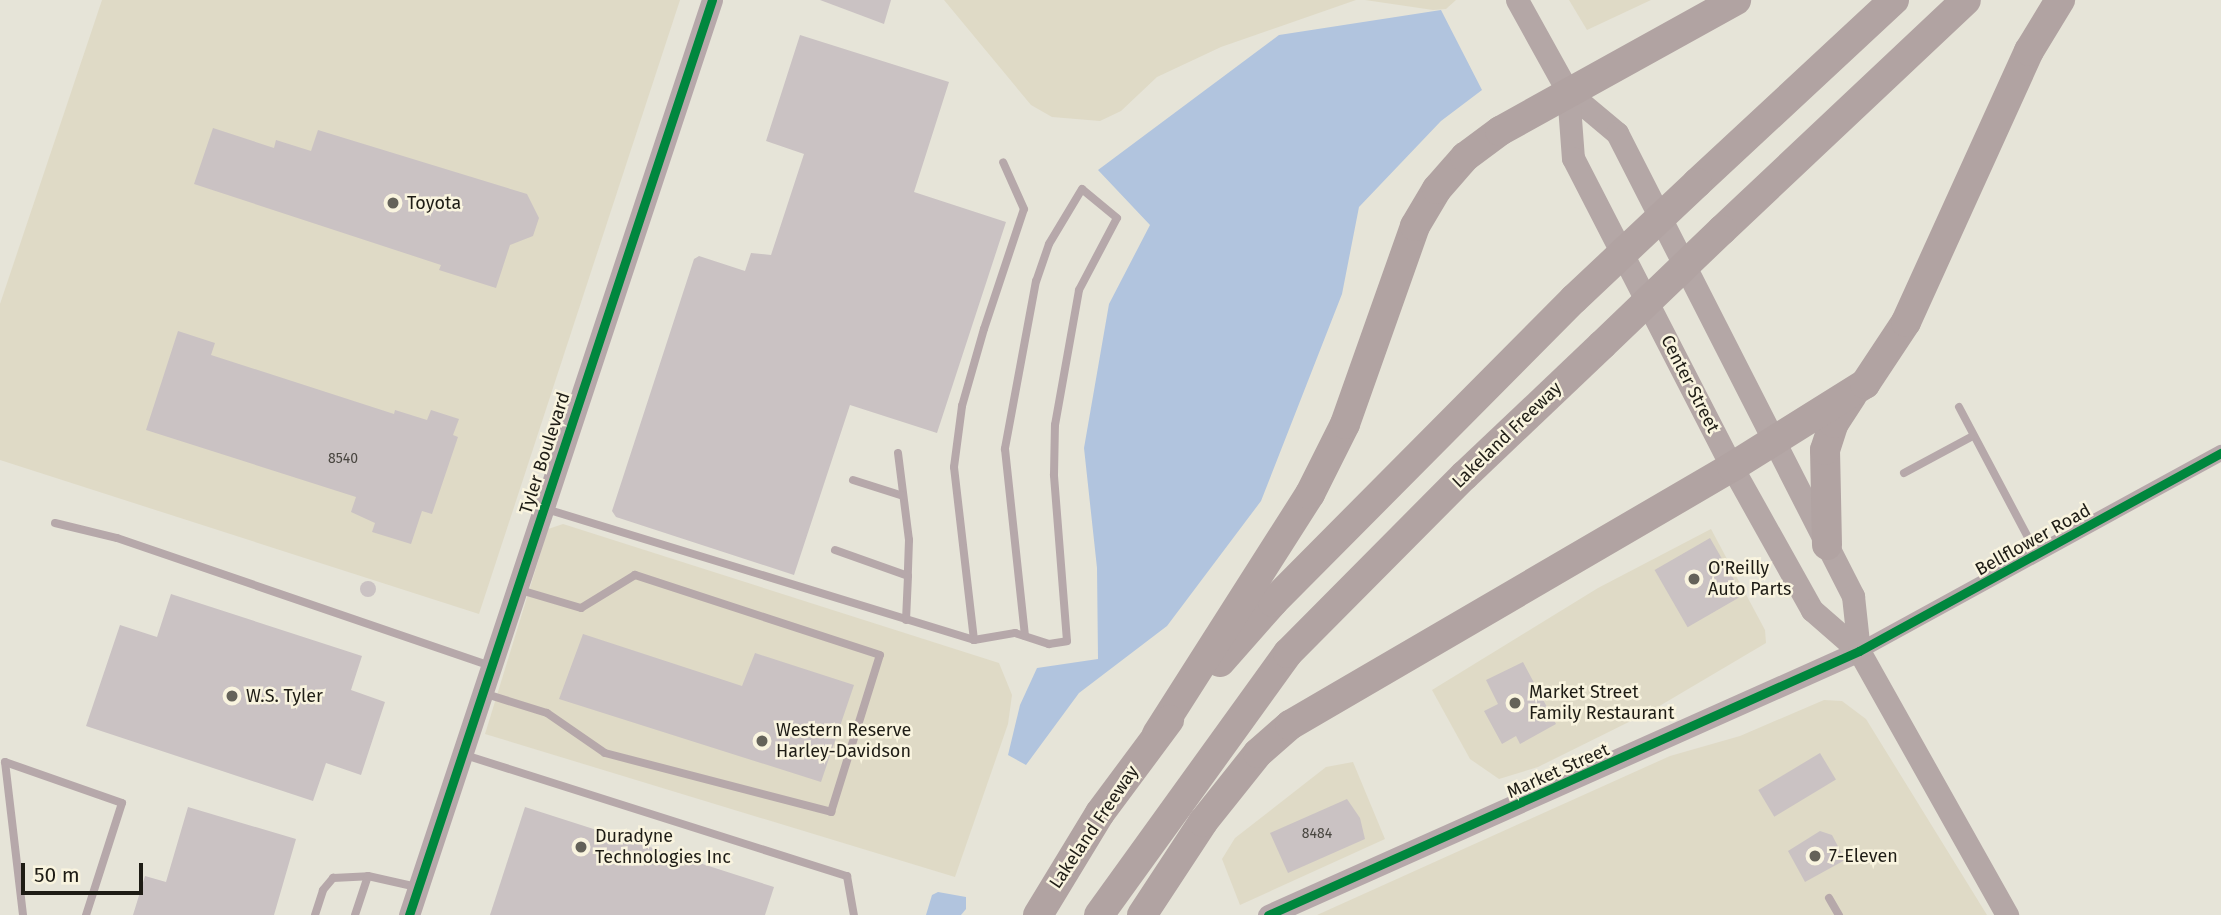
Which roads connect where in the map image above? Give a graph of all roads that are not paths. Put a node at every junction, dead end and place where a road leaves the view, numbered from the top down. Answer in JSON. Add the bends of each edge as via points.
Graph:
{"nodes":[{"id":1,"x":712,"y":0,"type":"edge"},
{"id":2,"x":1517,"y":0,"type":"edge"},
{"id":3,"x":1736,"y":0,"type":"edge"},
{"id":4,"x":1895,"y":0,"type":"edge"},
{"id":5,"x":1966,"y":0,"type":"edge"},
{"id":6,"x":2060,"y":0,"type":"edge"},
{"id":7,"x":1569,"y":92,"type":"junction"},
{"id":8,"x":1003,"y":162,"type":"dead end"},
{"id":9,"x":1854,"y":392,"type":"junction"},
{"id":10,"x":1959,"y":407,"type":"dead end"},
{"id":11,"x":1971,"y":437,"type":"junction"},
{"id":12,"x":1773,"y":439,"type":"junction"},
{"id":13,"x":898,"y":453,"type":"dead end"},
{"id":14,"x":2221,"y":453,"type":"edge"},
{"id":15,"x":1732,"y":467,"type":"junction"},
{"id":16,"x":1904,"y":474,"type":"dead end"},
{"id":17,"x":853,"y":480,"type":"dead end"},
{"id":18,"x":903,"y":496,"type":"junction"},
{"id":19,"x":544,"y":509,"type":"junction"},
{"id":20,"x":55,"y":523,"type":"dead end"},
{"id":21,"x":1827,"y":545,"type":"junction"},
{"id":22,"x":835,"y":550,"type":"dead end"},
{"id":23,"x":2038,"y":556,"type":"junction"},
{"id":24,"x":908,"y":576,"type":"junction"},
{"id":25,"x":517,"y":589,"type":"junction"},
{"id":26,"x":906,"y":620,"type":"junction"},
{"id":27,"x":1025,"y":636,"type":"junction"},
{"id":28,"x":974,"y":640,"type":"junction"},
{"id":29,"x":1859,"y":651,"type":"junction"},
{"id":30,"x":491,"y":666,"type":"junction"},
{"id":31,"x":482,"y":693,"type":"junction"},
{"id":32,"x":1157,"y":734,"type":"junction"},
{"id":33,"x":462,"y":754,"type":"junction"},
{"id":34,"x":368,"y":876,"type":"junction"},
{"id":35,"x":417,"y":887,"type":"junction"},
{"id":36,"x":1829,"y":898,"type":"dead end"},
{"id":37,"x":23,"y":915,"type":"edge"},
{"id":38,"x":86,"y":915,"type":"edge"},
{"id":39,"x":314,"y":915,"type":"edge"},
{"id":40,"x":355,"y":915,"type":"edge"},
{"id":41,"x":408,"y":915,"type":"edge"},
{"id":42,"x":855,"y":915,"type":"edge"},
{"id":43,"x":1038,"y":915,"type":"edge"},
{"id":44,"x":1099,"y":915,"type":"edge"},
{"id":45,"x":1142,"y":915,"type":"edge"},
{"id":46,"x":1268,"y":915,"type":"edge"},
{"id":47,"x":1839,"y":915,"type":"edge"},
{"id":48,"x":2007,"y":915,"type":"edge"}],
"edges":[{"from":1,"to":19,"type":"street","name":"Tyler Boulevard"},
{"from":2,"to":7,"type":"main road","name":"Center Street"},
{"from":3,"to":7,"type":"highway"},
{"from":4,"to":32,"type":"highway","name":"Lakeland Freeway","bridge":true,"via":[[1574,299],[1273,602]]},
{"from":5,"to":44,"type":"highway","name":"Lakeland Freeway","bridge":true,"via":[[1464,476],[1288,653]]},
{"from":6,"to":9,"type":"highway","via":[[2029,51],[1906,322],[1875,372]]},
{"from":7,"to":12,"type":"main road","name":"Center Street","via":[[1617,133]]},
{"from":7,"to":15,"type":"main road","name":"Center Street","via":[[1573,158]]},
{"from":7,"to":32,"type":"highway","via":[[1500,131],[1465,158],[1437,189],[1415,226],[1345,424],[1316,482]]},
{"from":8,"to":28,"type":"lane","via":[[1024,209],[962,406],[954,467]]},
{"from":9,"to":12,"type":"highway"},
{"from":9,"to":21,"type":"highway","via":[[1833,423],[1825,450]]},
{"from":10,"to":11,"type":"lane"},
{"from":11,"to":16,"type":"lane"},
{"from":11,"to":23,"type":"lane"},
{"from":12,"to":15,"type":"highway"},
{"from":12,"to":21,"type":"main road","name":"Center Street"},
{"from":13,"to":18,"type":"lane"},
{"from":14,"to":23,"type":"street","name":"Bellflower Road"},
{"from":15,"to":29,"type":"main road","name":"Center Street","via":[[1812,610]]},
{"from":15,"to":45,"type":"highway","via":[[1290,725],[1258,753],[1203,822]]},
{"from":17,"to":18,"type":"lane"},
{"from":18,"to":24,"type":"lane"},
{"from":19,"to":25,"type":"street","name":"Tyler Boulevard"},
{"from":19,"to":26,"type":"lane","via":[[574,514]]},
{"from":20,"to":30,"type":"lane","via":[[117,538]]},
{"from":21,"to":29,"type":"main road","name":"Center Street","via":[[1853,596]]},
{"from":22,"to":24,"type":"lane"},
{"from":23,"to":29,"type":"street","name":"Bellflower Road"},
{"from":24,"to":26,"type":"lane"},
{"from":25,"to":30,"type":"street","name":"Tyler Boulevard"},
{"from":25,"to":31,"type":"lane","via":[[581,608],[635,575],[880,655],[831,812],[605,753],[547,713]]},
{"from":26,"to":28,"type":"lane"},
{"from":27,"to":27,"type":"lane","via":[[1049,645],[1067,641],[1054,475],[1055,425],[1079,290],[1116,219],[1082,190],[1049,244],[1036,281],[1005,449]]},
{"from":27,"to":28,"type":"lane","via":[[1015,633]]},
{"from":29,"to":46,"type":"street","name":"Market Street"},
{"from":29,"to":48,"type":"main road","name":"Center Street"},
{"from":30,"to":31,"type":"street","name":"Tyler Boulevard"},
{"from":31,"to":33,"type":"street","name":"Tyler Boulevard"},
{"from":32,"to":43,"type":"highway","name":"Lakeland Freeway","via":[[1100,813]]},
{"from":33,"to":35,"type":"street","name":"Tyler Boulevard"},
{"from":33,"to":42,"type":"lane","via":[[847,876]]},
{"from":34,"to":35,"type":"lane"},
{"from":34,"to":39,"type":"lane","via":[[333,878]]},
{"from":34,"to":40,"type":"lane"},
{"from":35,"to":41,"type":"street","name":"Tyler Boulevard"},
{"from":36,"to":47,"type":"lane"},
{"from":37,"to":38,"type":"lane","via":[[5,762],[122,803]]}]}
